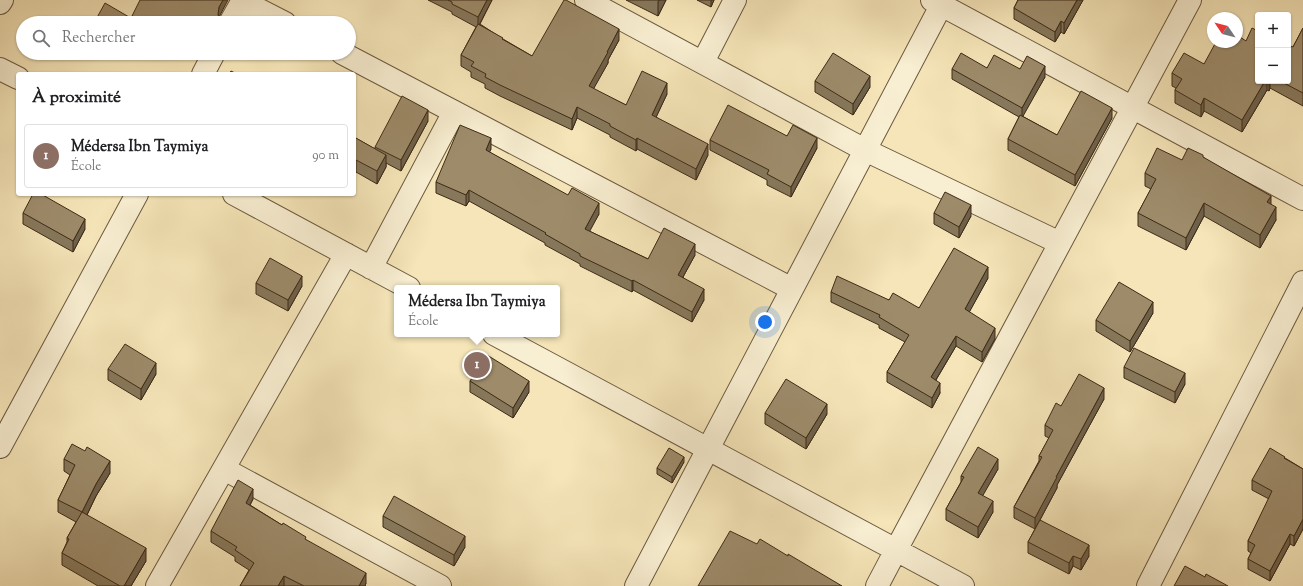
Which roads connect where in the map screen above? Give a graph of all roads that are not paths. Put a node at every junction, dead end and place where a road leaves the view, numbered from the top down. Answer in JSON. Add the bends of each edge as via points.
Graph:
{"nodes":[{"id":1,"x":2,"y":0,"type":"edge"},
{"id":2,"x":243,"y":0,"type":"edge"},
{"id":3,"x":586,"y":0,"type":"edge"},
{"id":4,"x":735,"y":0,"type":"edge"},
{"id":5,"x":1190,"y":0,"type":"edge"},
{"id":6,"x":939,"y":2,"type":"edge"},
{"id":7,"x":0,"y":3,"type":"edge"},
{"id":8,"x":234,"y":16,"type":"edge"},
{"id":9,"x":272,"y":16,"type":"edge"},
{"id":10,"x":210,"y":60,"type":"edge"},
{"id":11,"x":355,"y":60,"type":"edge"},
{"id":12,"x":703,"y":62,"type":"junction"},
{"id":13,"x":0,"y":69,"type":"edge"},
{"id":14,"x":203,"y":72,"type":"edge"},
{"id":15,"x":16,"y":77,"type":"edge"},
{"id":16,"x":1132,"y":107,"type":"junction"},
{"id":17,"x":454,"y":112,"type":"junction"},
{"id":18,"x":864,"y":150,"type":"junction"},
{"id":19,"x":136,"y":196,"type":"edge"},
{"id":20,"x":238,"y":196,"type":"edge"},
{"id":21,"x":1303,"y":198,"type":"edge"},
{"id":22,"x":1060,"y":243,"type":"junction"},
{"id":23,"x":346,"y":254,"type":"junction"},
{"id":24,"x":371,"y":268,"type":"junction"},
{"id":25,"x":1303,"y":282,"type":"edge"},
{"id":26,"x":403,"y":285,"type":"edge"},
{"id":27,"x":792,"y":289,"type":"junction"},
{"id":28,"x":500,"y":337,"type":"edge"},
{"id":29,"x":0,"y":447,"type":"edge"},
{"id":30,"x":708,"y":449,"type":"junction"},
{"id":31,"x":224,"y":470,"type":"junction"},
{"id":32,"x":896,"y":550,"type":"junction"},
{"id":33,"x":412,"y":579,"type":"edge"},
{"id":34,"x":157,"y":586,"type":"edge"},
{"id":35,"x":440,"y":586,"type":"edge"},
{"id":36,"x":636,"y":586,"type":"edge"},
{"id":37,"x":877,"y":586,"type":"edge"},
{"id":38,"x":964,"y":586,"type":"edge"},
{"id":39,"x":1148,"y":586,"type":"edge"}],
"edges":[{"from":1,"to":7,"type":"street"},
{"from":2,"to":8,"type":"street"},
{"from":2,"to":9,"type":"street"},
{"from":3,"to":12,"type":"street"},
{"from":4,"to":12,"type":"street"},
{"from":5,"to":16,"type":"street"},
{"from":6,"to":16,"type":"street"},
{"from":6,"to":18,"type":"street"},
{"from":10,"to":14,"type":"street"},
{"from":11,"to":17,"type":"street"},
{"from":12,"to":18,"type":"street"},
{"from":13,"to":15,"type":"street"},
{"from":16,"to":21,"type":"street"},
{"from":16,"to":22,"type":"street"},
{"from":17,"to":24,"type":"street"},
{"from":17,"to":27,"type":"street"},
{"from":18,"to":22,"type":"street"},
{"from":18,"to":27,"type":"street"},
{"from":19,"to":29,"type":"street"},
{"from":20,"to":23,"type":"street"},
{"from":22,"to":32,"type":"street"},
{"from":23,"to":24,"type":"street"},
{"from":23,"to":31,"type":"street"},
{"from":24,"to":26,"type":"street"},
{"from":25,"to":39,"type":"street"},
{"from":27,"to":30,"type":"street"},
{"from":28,"to":30,"type":"street"},
{"from":30,"to":32,"type":"street"},
{"from":30,"to":36,"type":"street"},
{"from":31,"to":33,"type":"street"},
{"from":31,"to":34,"type":"street"},
{"from":32,"to":37,"type":"street"},
{"from":32,"to":38,"type":"street"},
{"from":33,"to":35,"type":"street"}]}
